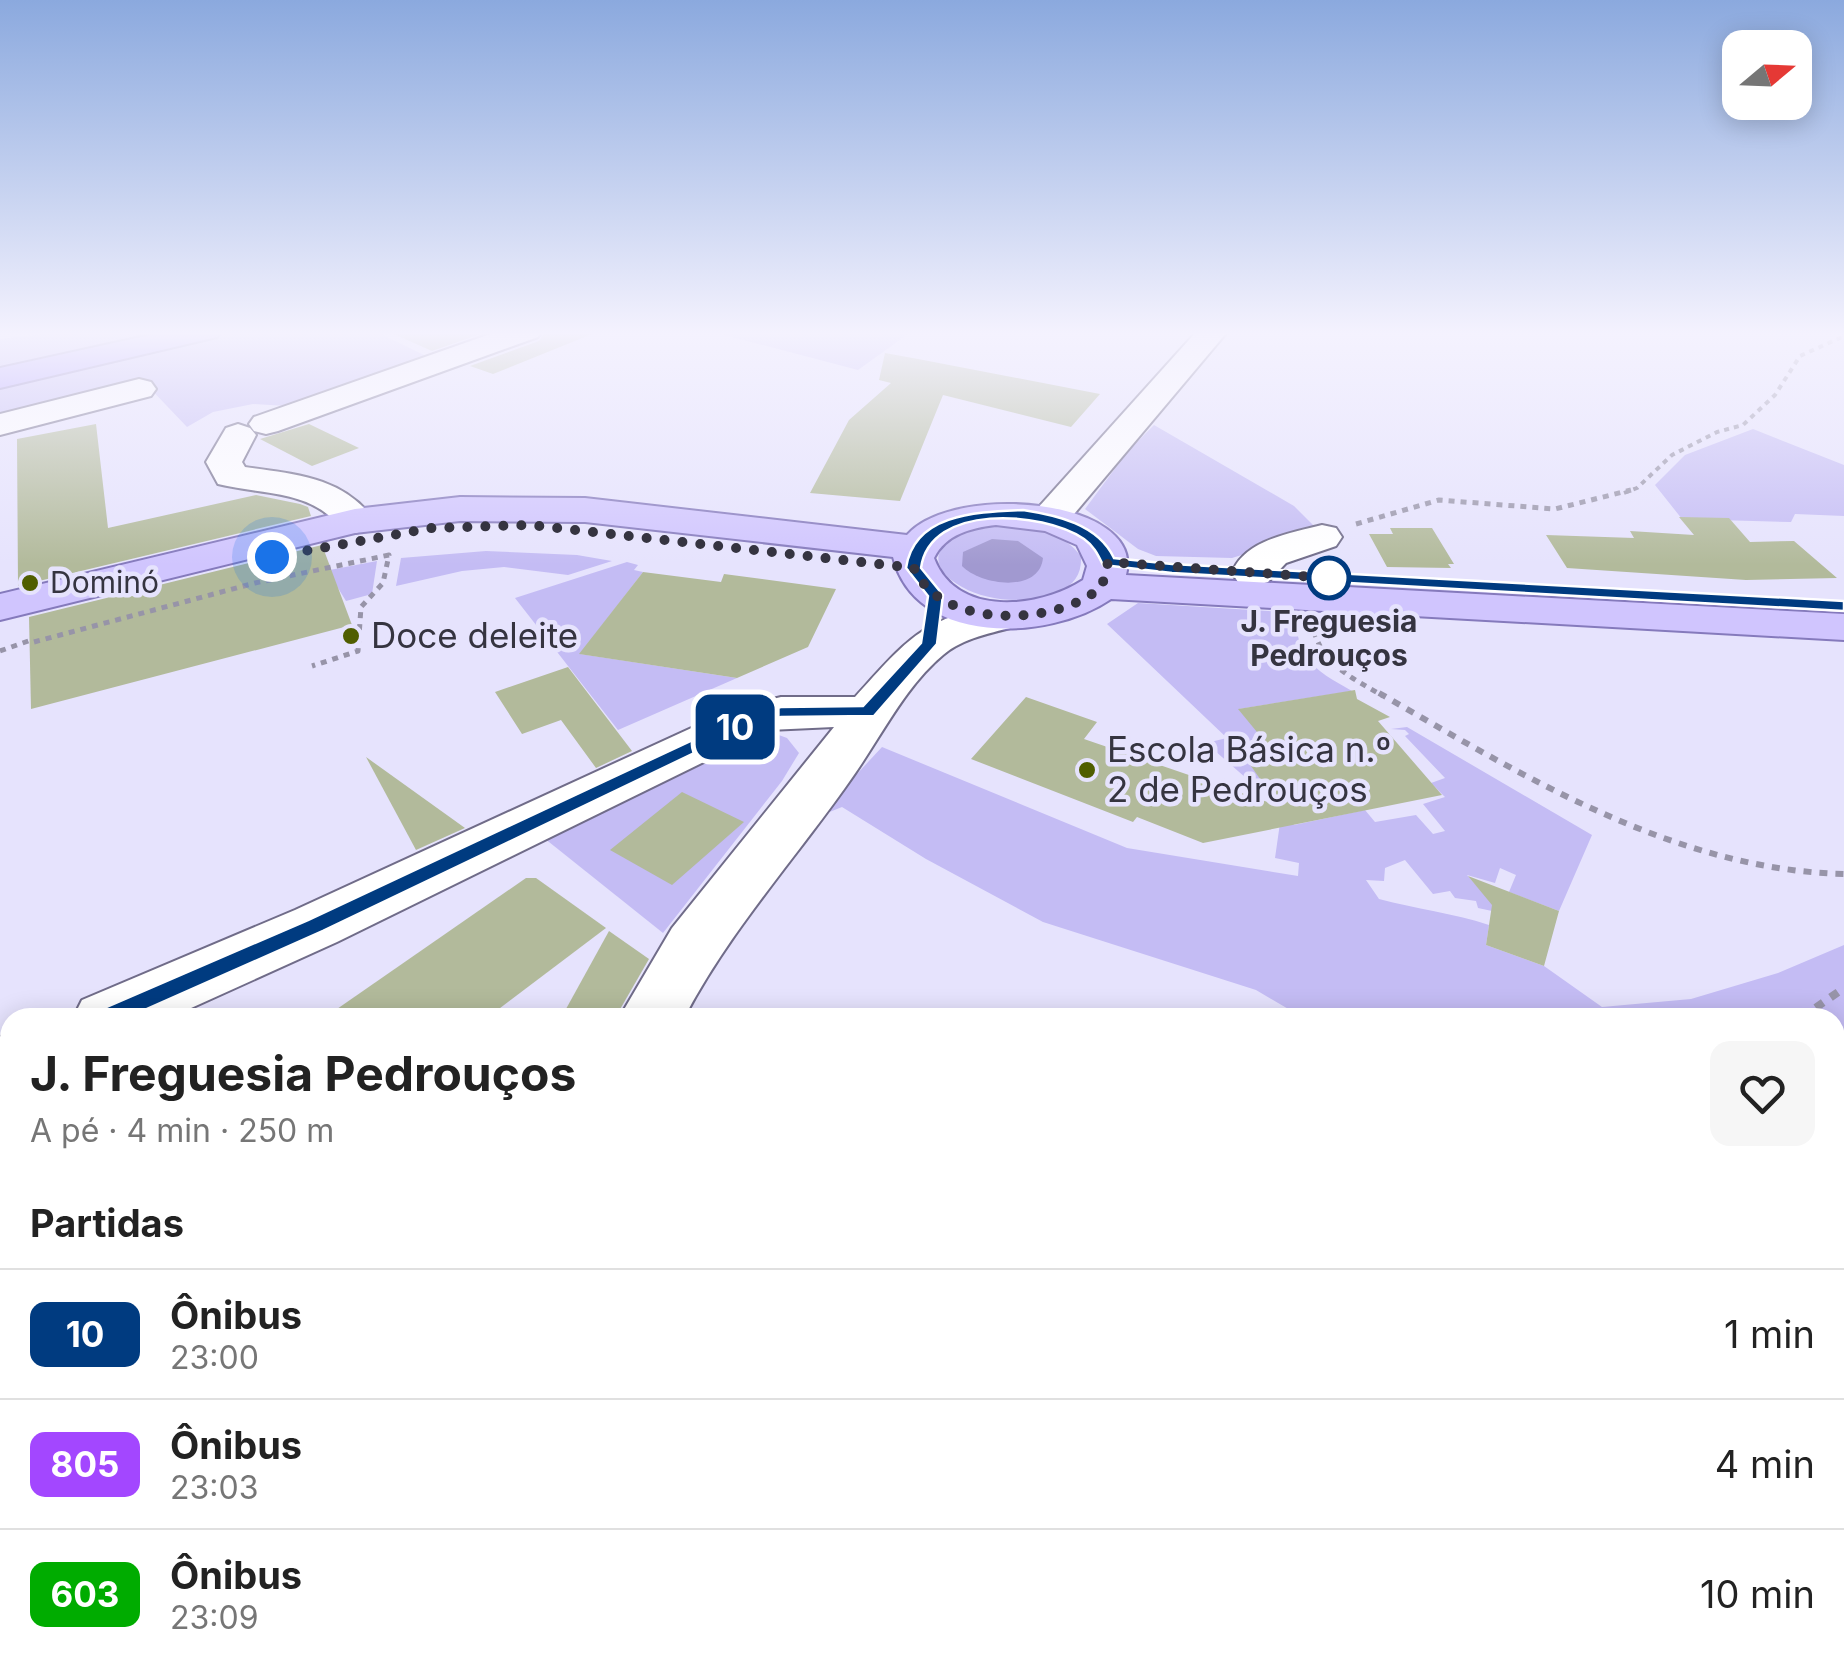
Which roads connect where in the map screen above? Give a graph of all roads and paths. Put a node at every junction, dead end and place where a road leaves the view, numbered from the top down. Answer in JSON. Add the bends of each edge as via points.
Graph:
{"nodes":[{"id":1,"x":61,"y":409,"type":"edge"},
{"id":2,"x":307,"y":409,"type":"edge"},
{"id":3,"x":1139,"y":409,"type":"edge"},
{"id":4,"x":1759,"y":409,"type":"edge"},
{"id":5,"x":0,"y":425,"type":"edge"},
{"id":6,"x":1050,"y":518,"type":"junction"},
{"id":7,"x":355,"y":521,"type":"junction"},
{"id":8,"x":1322,"y":537,"type":"joint"},
{"id":9,"x":922,"y":570,"type":"junction"},
{"id":10,"x":1105,"y":574,"type":"junction"},
{"id":11,"x":1253,"y":574,"type":"junction"},
{"id":12,"x":1304,"y":596,"type":"junction"},
{"id":13,"x":1844,"y":606,"type":"edge"},
{"id":14,"x":0,"y":607,"type":"edge"},
{"id":15,"x":1006,"y":616,"type":"junction"},
{"id":16,"x":1844,"y":627,"type":"edge"},
{"id":17,"x":17,"y":633,"type":"edge"},
{"id":18,"x":928,"y":644,"type":"junction"},
{"id":19,"x":312,"y":666,"type":"dead end"},
{"id":20,"x":868,"y":712,"type":"junction"},
{"id":21,"x":1844,"y":874,"type":"edge"},
{"id":22,"x":316,"y":926,"type":"junction"},
{"id":23,"x":1844,"y":988,"type":"edge"},
{"id":24,"x":128,"y":1008,"type":"edge"},
{"id":25,"x":222,"y":1008,"type":"edge"},
{"id":26,"x":657,"y":1008,"type":"edge"},
{"id":27,"x":1815,"y":1008,"type":"edge"}],
"edges":[{"from":1,"to":5,"type":"street"},
{"from":2,"to":7,"type":"street","via":[[252,429],[224,462],[231,476],[326,494]]},
{"from":3,"to":6,"type":"street"},
{"from":4,"to":8,"type":"path","via":[[1743,425],[1672,455],[1637,488],[1616,496],[1556,508],[1439,500]]},
{"from":6,"to":9,"type":"main road","via":[[969,517],[937,530]]},
{"from":6,"to":10,"type":"main road","via":[[1102,548]]},
{"from":7,"to":9,"type":"main road","via":[[460,509],[585,510]]},
{"from":7,"to":14,"type":"main road"},
{"from":8,"to":11,"type":"street","via":[[1271,554]]},
{"from":9,"to":15,"type":"main road","via":[[956,605]]},
{"from":9,"to":17,"type":"main road","via":[[574,527],[480,524],[306,548]]},
{"from":9,"to":18,"type":"street"},
{"from":10,"to":11,"type":"main road"},
{"from":10,"to":12,"type":"main road"},
{"from":10,"to":15,"type":"main road","via":[[1077,605]]},
{"from":11,"to":13,"type":"main road"},
{"from":12,"to":16,"type":"main road"},
{"from":12,"to":21,"type":"path","via":[[1330,664],[1530,780],[1603,814],[1738,861]]},
{"from":15,"to":18,"type":"street"},
{"from":17,"to":19,"type":"path","via":[[389,556],[384,583],[361,606],[358,651]]},
{"from":18,"to":20,"type":"street"},
{"from":20,"to":22,"type":"street","via":[[781,712],[752,719]]},
{"from":20,"to":26,"type":"street","via":[[837,762],[693,944]]},
{"from":22,"to":24,"type":"street"},
{"from":22,"to":25,"type":"street"},
{"from":23,"to":27,"type":"path"}]}
